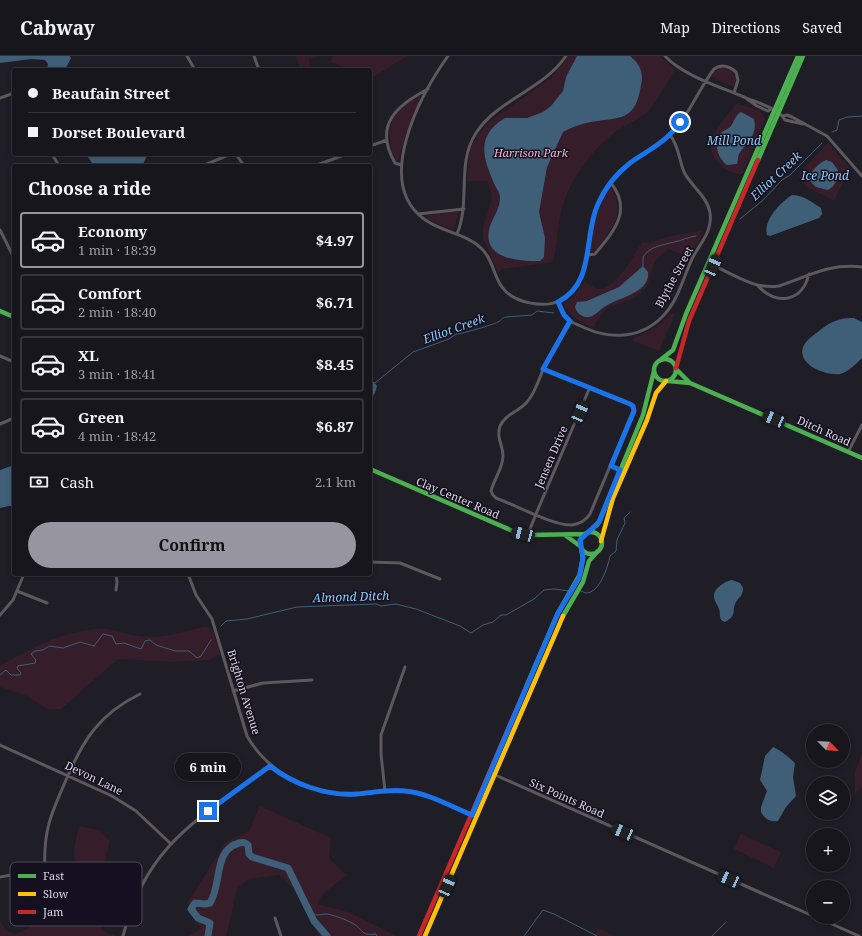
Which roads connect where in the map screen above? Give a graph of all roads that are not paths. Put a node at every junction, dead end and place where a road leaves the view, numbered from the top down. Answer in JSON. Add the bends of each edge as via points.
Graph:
{"nodes":[{"id":1,"x":187,"y":56,"type":"edge"},
{"id":2,"x":254,"y":56,"type":"edge"},
{"id":3,"x":448,"y":56,"type":"edge"},
{"id":4,"x":566,"y":56,"type":"edge"},
{"id":5,"x":665,"y":56,"type":"edge"},
{"id":6,"x":798,"y":56,"type":"edge"},
{"id":7,"x":803,"y":56,"type":"edge"},
{"id":8,"x":194,"y":68,"type":"edge"},
{"id":9,"x":258,"y":68,"type":"edge"},
{"id":10,"x":707,"y":81,"type":"junction"},
{"id":11,"x":428,"y":89,"type":"junction"},
{"id":12,"x":734,"y":93,"type":"junction"},
{"id":13,"x":12,"y":94,"type":"edge"},
{"id":14,"x":0,"y":98,"type":"edge"},
{"id":15,"x":777,"y":113,"type":"junction"},
{"id":16,"x":670,"y":136,"type":"junction"},
{"id":17,"x":387,"y":140,"type":"junction"},
{"id":18,"x":372,"y":145,"type":"edge"},
{"id":19,"x":226,"y":156,"type":"edge"},
{"id":20,"x":342,"y":156,"type":"edge"},
{"id":21,"x":207,"y":164,"type":"edge"},
{"id":22,"x":320,"y":164,"type":"edge"},
{"id":23,"x":401,"y":165,"type":"junction"},
{"id":24,"x":862,"y":176,"type":"edge"},
{"id":25,"x":611,"y":183,"type":"junction"},
{"id":26,"x":464,"y":209,"type":"junction"},
{"id":27,"x":418,"y":214,"type":"junction"},
{"id":28,"x":0,"y":230,"type":"edge"},
{"id":29,"x":457,"y":234,"type":"junction"},
{"id":30,"x":12,"y":254,"type":"edge"},
{"id":31,"x":588,"y":255,"type":"junction"},
{"id":32,"x":711,"y":264,"type":"junction"},
{"id":33,"x":862,"y":267,"type":"edge"},
{"id":34,"x":809,"y":274,"type":"junction"},
{"id":35,"x":758,"y":285,"type":"junction"},
{"id":36,"x":558,"y":302,"type":"junction"},
{"id":37,"x":0,"y":311,"type":"edge"},
{"id":38,"x":12,"y":316,"type":"edge"},
{"id":39,"x":570,"y":321,"type":"junction"},
{"id":40,"x":0,"y":356,"type":"edge"},
{"id":41,"x":12,"y":361,"type":"edge"},
{"id":42,"x":659,"y":361,"type":"junction"},
{"id":43,"x":676,"y":368,"type":"junction"},
{"id":44,"x":543,"y":369,"type":"junction"},
{"id":45,"x":654,"y":370,"type":"junction"},
{"id":46,"x":667,"y":381,"type":"junction"},
{"id":47,"x":690,"y":384,"type":"junction"},
{"id":48,"x":590,"y":387,"type":"junction"},
{"id":49,"x":12,"y":419,"type":"edge"},
{"id":50,"x":0,"y":424,"type":"edge"},
{"id":51,"x":862,"y":425,"type":"edge"},
{"id":52,"x":848,"y":452,"type":"junction"},
{"id":53,"x":862,"y":458,"type":"edge"},
{"id":54,"x":611,"y":466,"type":"junction"},
{"id":55,"x":620,"y":470,"type":"junction"},
{"id":56,"x":372,"y":471,"type":"edge"},
{"id":57,"x":536,"y":514,"type":"junction"},
{"id":58,"x":586,"y":533,"type":"junction"},
{"id":59,"x":530,"y":535,"type":"junction"},
{"id":60,"x":565,"y":536,"type":"junction"},
{"id":61,"x":602,"y":541,"type":"junction"},
{"id":62,"x":581,"y":547,"type":"junction"},
{"id":63,"x":598,"y":551,"type":"junction"},
{"id":64,"x":372,"y":562,"type":"edge"},
{"id":65,"x":23,"y":576,"type":"edge"},
{"id":66,"x":116,"y":576,"type":"edge"},
{"id":67,"x":189,"y":576,"type":"edge"},
{"id":68,"x":440,"y":579,"type":"dead end"},
{"id":69,"x":116,"y":590,"type":"dead end"},
{"id":70,"x":17,"y":591,"type":"junction"},
{"id":71,"x":47,"y":603,"type":"dead end"},
{"id":72,"x":0,"y":615,"type":"edge"},
{"id":73,"x":405,"y":667,"type":"dead end"},
{"id":74,"x":312,"y":680,"type":"dead end"},
{"id":75,"x":233,"y":691,"type":"junction"},
{"id":76,"x":140,"y":694,"type":"dead end"},
{"id":77,"x":0,"y":745,"type":"edge"},
{"id":78,"x":270,"y":766,"type":"junction"},
{"id":79,"x":492,"y":774,"type":"junction"},
{"id":80,"x":68,"y":775,"type":"junction"},
{"id":81,"x":385,"y":790,"type":"junction"},
{"id":82,"x":474,"y":816,"type":"junction"},
{"id":83,"x":170,"y":842,"type":"junction"},
{"id":84,"x":45,"y":862,"type":"edge"},
{"id":85,"x":10,"y":875,"type":"edge"},
{"id":86,"x":0,"y":877,"type":"edge"},
{"id":87,"x":142,"y":882,"type":"edge"},
{"id":88,"x":806,"y":912,"type":"edge"},
{"id":89,"x":275,"y":918,"type":"dead end"},
{"id":90,"x":832,"y":924,"type":"edge"},
{"id":91,"x":126,"y":926,"type":"edge"},
{"id":92,"x":123,"y":936,"type":"edge"},
{"id":93,"x":281,"y":936,"type":"edge"},
{"id":94,"x":419,"y":936,"type":"edge"},
{"id":95,"x":425,"y":936,"type":"edge"},
{"id":96,"x":859,"y":936,"type":"edge"}],
"edges":[{"from":1,"to":8,"type":"street"},
{"from":2,"to":9,"type":"street"},
{"from":3,"to":11,"type":"street"},
{"from":4,"to":26,"type":"street","via":[[549,76],[493,114],[476,133],[465,162]]},
{"from":5,"to":10,"type":"street","via":[[680,68]]},
{"from":6,"to":15,"type":"street"},
{"from":7,"to":15,"type":"street"},
{"from":10,"to":12,"type":"street"},
{"from":10,"to":12,"type":"street","via":[[715,68],[729,68],[736,72],[738,78]]},
{"from":10,"to":16,"type":"street"},
{"from":11,"to":17,"type":"street","via":[[397,109],[389,123]]},
{"from":11,"to":23,"type":"street","via":[[410,127]]},
{"from":12,"to":15,"type":"street","via":[[756,106]]},
{"from":13,"to":14,"type":"street"},
{"from":15,"to":24,"type":"street","via":[[785,120],[803,124],[827,136]]},
{"from":15,"to":32,"type":"street"},
{"from":16,"to":25,"type":"street","via":[[629,164]]},
{"from":16,"to":39,"type":"street","name":"Blythe Street","via":[[676,143],[685,174],[708,206],[710,217],[703,242],[692,258],[674,301],[666,313],[651,326],[626,335],[602,334]]},
{"from":17,"to":18,"type":"street"},
{"from":17,"to":23,"type":"street","via":[[393,159]]},
{"from":19,"to":21,"type":"street"},
{"from":20,"to":22,"type":"street"},
{"from":23,"to":27,"type":"street","via":[[402,180],[408,199]]},
{"from":25,"to":31,"type":"street","via":[[593,217]]},
{"from":25,"to":31,"type":"street","via":[[620,204],[619,221],[595,254]]},
{"from":26,"to":27,"type":"street"},
{"from":26,"to":29,"type":"street"},
{"from":27,"to":29,"type":"street","via":[[429,222]]},
{"from":28,"to":30,"type":"street"},
{"from":29,"to":36,"type":"street","via":[[482,249],[492,263],[501,286],[510,294],[535,304]]},
{"from":31,"to":36,"type":"street","via":[[578,285]]},
{"from":32,"to":35,"type":"street"},
{"from":32,"to":42,"type":"street","via":[[684,320],[673,350]]},
{"from":32,"to":43,"type":"street","via":[[687,327]]},
{"from":33,"to":34,"type":"street","via":[[831,266]]},
{"from":34,"to":35,"type":"street","via":[[779,286]]},
{"from":34,"to":35,"type":"street","via":[[805,287],[789,298],[771,297]]},
{"from":36,"to":39,"type":"street"},
{"from":37,"to":38,"type":"street"},
{"from":39,"to":44,"type":"street"},
{"from":40,"to":41,"type":"street"},
{"from":42,"to":43,"type":"street","via":[[669,360]]},
{"from":42,"to":45,"type":"street"},
{"from":43,"to":46,"type":"street","via":[[675,376]]},
{"from":43,"to":47,"type":"street","name":"Ditch Road"},
{"from":44,"to":48,"type":"street"},
{"from":44,"to":57,"type":"street","via":[[529,399],[523,407],[506,417],[500,427],[498,436],[503,458],[492,487],[492,494],[496,498]]},
{"from":45,"to":46,"type":"street","via":[[659,380]]},
{"from":45,"to":55,"type":"street","via":[[645,410]]},
{"from":46,"to":47,"type":"street","name":"Ditch Road"},
{"from":46,"to":61,"type":"street","via":[[656,393],[617,489]]},
{"from":47,"to":52,"type":"street","name":"Ditch Road"},
{"from":48,"to":54,"type":"street","via":[[634,408],[634,414]]},
{"from":48,"to":57,"type":"street","name":"Jensen Drive"},
{"from":49,"to":50,"type":"street"},
{"from":51,"to":52,"type":"street"},
{"from":52,"to":53,"type":"street","name":"Ditch Road"},
{"from":54,"to":55,"type":"street"},
{"from":54,"to":57,"type":"street","via":[[590,514],[578,524],[560,524]]},
{"from":55,"to":58,"type":"street","via":[[599,522]]},
{"from":56,"to":59,"type":"street","name":"Clay Center Road","via":[[515,532]]},
{"from":57,"to":59,"type":"street","name":"Jensen Drive"},
{"from":58,"to":60,"type":"street","name":"Clay Center Road","via":[[570,533]]},
{"from":58,"to":61,"type":"street","via":[[595,533]]},
{"from":58,"to":62,"type":"street","via":[[580,540]]},
{"from":59,"to":60,"type":"street","name":"Clay Center Road"},
{"from":60,"to":62,"type":"street"},
{"from":61,"to":63,"type":"street"},
{"from":62,"to":63,"type":"street","via":[[590,554]]},
{"from":62,"to":79,"type":"street","via":[[582,569],[558,613]]},
{"from":63,"to":79,"type":"street","via":[[589,561],[581,586],[563,615]]},
{"from":64,"to":68,"type":"street","via":[[400,563]]},
{"from":65,"to":70,"type":"street"},
{"from":66,"to":69,"type":"street"},
{"from":67,"to":75,"type":"street","name":"Brighton Avenue","via":[[194,592],[212,619]]},
{"from":70,"to":71,"type":"street"},
{"from":70,"to":72,"type":"street","via":[[7,609]]},
{"from":73,"to":81,"type":"street","via":[[381,735]]},
{"from":74,"to":75,"type":"street","via":[[264,684]]},
{"from":75,"to":78,"type":"street","name":"Brighton Avenue","via":[[247,736],[257,753]]},
{"from":76,"to":80,"type":"street","via":[[121,704],[97,725],[83,744]]},
{"from":77,"to":80,"type":"street","name":"Devon Lane"},
{"from":78,"to":81,"type":"street","name":"Brighton Avenue","via":[[288,777],[323,791],[355,794]]},
{"from":78,"to":83,"type":"street"},
{"from":79,"to":82,"type":"street"},
{"from":79,"to":88,"type":"street","name":"Six Points Road"},
{"from":80,"to":83,"type":"street","name":"Devon Lane","via":[[128,806]]},
{"from":80,"to":84,"type":"street","via":[[49,821]]},
{"from":81,"to":82,"type":"street","name":"Brighton Avenue","via":[[423,794]]},
{"from":82,"to":94,"type":"street"},
{"from":82,"to":95,"type":"street"},
{"from":83,"to":87,"type":"street"},
{"from":85,"to":86,"type":"street"},
{"from":89,"to":93,"type":"street"},
{"from":90,"to":96,"type":"street","name":"Six Points Road"},
{"from":91,"to":92,"type":"street"}]}
